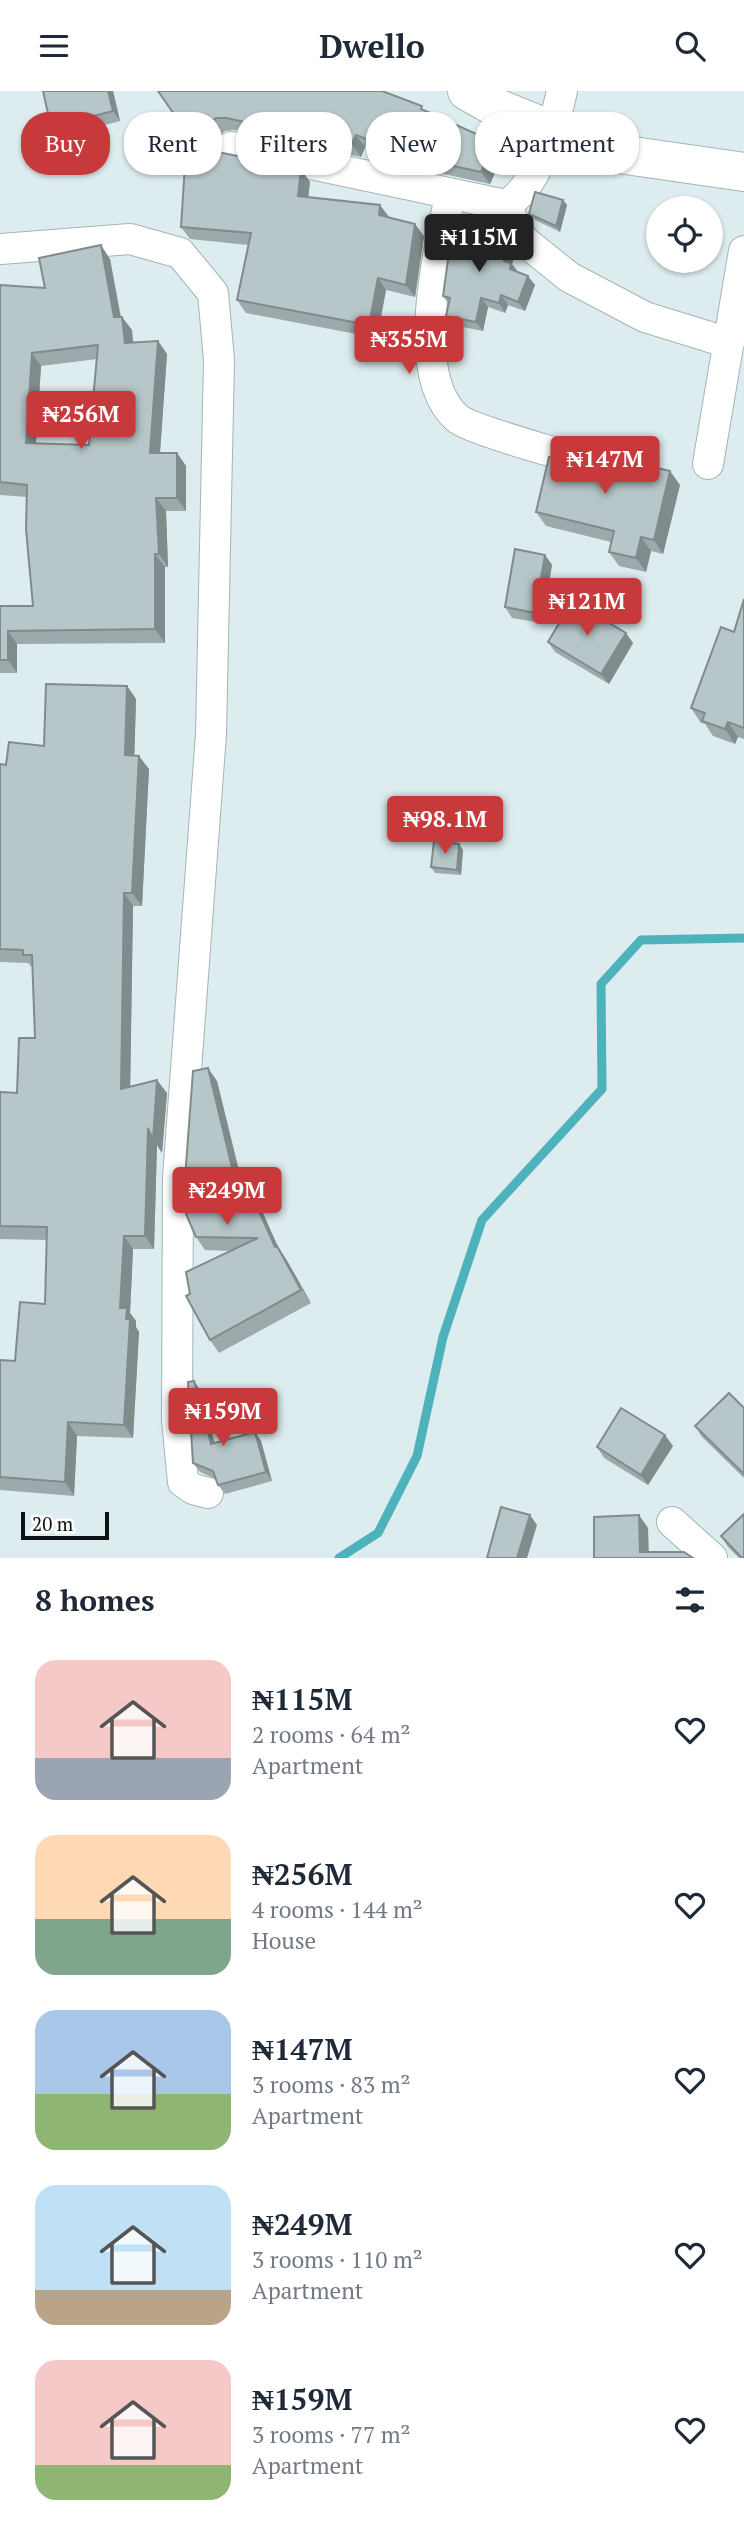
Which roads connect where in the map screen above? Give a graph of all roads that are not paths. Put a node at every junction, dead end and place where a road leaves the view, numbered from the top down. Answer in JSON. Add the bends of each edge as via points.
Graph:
{"nodes":[{"id":1,"x":467,"y":91,"type":"edge"},
{"id":2,"x":562,"y":91,"type":"edge"},
{"id":3,"x":506,"y":112,"type":"edge"},
{"id":4,"x":558,"y":112,"type":"edge"},
{"id":5,"x":232,"y":147,"type":"dead end"},
{"id":6,"x":639,"y":157,"type":"edge"},
{"id":7,"x":744,"y":172,"type":"edge"},
{"id":8,"x":531,"y":175,"type":"edge"},
{"id":9,"x":450,"y":196,"type":"junction"},
{"id":10,"x":505,"y":205,"type":"junction"},
{"id":11,"x":0,"y":249,"type":"edge"},
{"id":12,"x":744,"y":251,"type":"edge"},
{"id":13,"x":729,"y":343,"type":"junction"},
{"id":14,"x":559,"y":454,"type":"edge"},
{"id":15,"x":708,"y":464,"type":"dead end"},
{"id":16,"x":208,"y":1493,"type":"dead end"},
{"id":17,"x":672,"y":1522,"type":"dead end"},
{"id":18,"x":712,"y":1558,"type":"edge"}],
"edges":[{"from":1,"to":3,"type":"street"},
{"from":2,"to":4,"type":"street"},
{"from":5,"to":9,"type":"street"},
{"from":6,"to":7,"type":"street"},
{"from":8,"to":10,"type":"street","via":[[514,201]]},
{"from":9,"to":10,"type":"street"},
{"from":9,"to":14,"type":"street","via":[[434,273],[430,357],[445,403],[459,420]]},
{"from":10,"to":13,"type":"street","via":[[523,240],[569,277],[645,317]]},
{"from":11,"to":16,"type":"street","via":[[130,239],[180,253],[213,293],[219,360],[211,734],[178,1177],[177,1420],[183,1482]]},
{"from":12,"to":13,"type":"street"},
{"from":13,"to":15,"type":"street"},
{"from":17,"to":18,"type":"street"}]}
